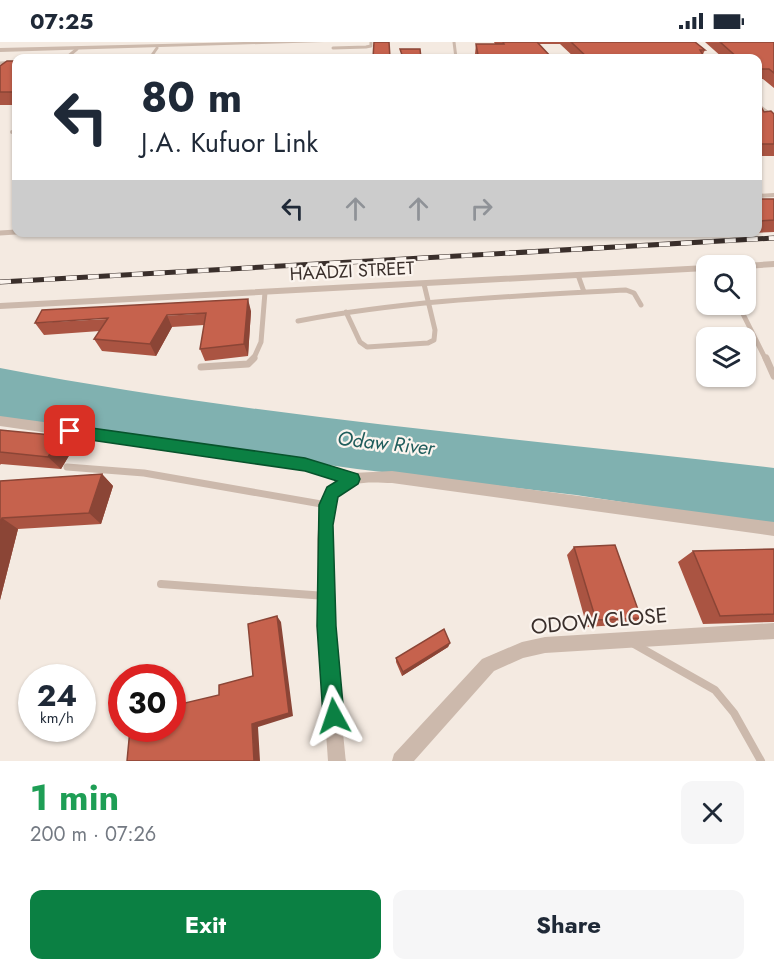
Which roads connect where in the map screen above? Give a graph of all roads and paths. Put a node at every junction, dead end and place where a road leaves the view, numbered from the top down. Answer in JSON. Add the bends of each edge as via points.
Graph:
{"nodes":[{"id":1,"x":17,"y":42,"type":"edge"},
{"id":2,"x":321,"y":42,"type":"edge"},
{"id":3,"x":371,"y":42,"type":"edge"},
{"id":4,"x":157,"y":48,"type":"junction"},
{"id":5,"x":333,"y":48,"type":"dead end"},
{"id":6,"x":29,"y":49,"type":"junction"},
{"id":7,"x":77,"y":49,"type":"junction"},
{"id":8,"x":0,"y":50,"type":"edge"},
{"id":9,"x":71,"y":54,"type":"edge"},
{"id":10,"x":153,"y":54,"type":"edge"},
{"id":11,"x":763,"y":113,"type":"edge"},
{"id":12,"x":774,"y":126,"type":"edge"},
{"id":13,"x":774,"y":264,"type":"edge"},
{"id":14,"x":756,"y":265,"type":"edge"},
{"id":15,"x":696,"y":269,"type":"edge"},
{"id":16,"x":578,"y":275,"type":"junction"},
{"id":17,"x":424,"y":284,"type":"junction"},
{"id":18,"x":265,"y":292,"type":"junction"},
{"id":19,"x":584,"y":292,"type":"junction"},
{"id":20,"x":428,"y":301,"type":"junction"},
{"id":21,"x":641,"y":305,"type":"dead end"},
{"id":22,"x":0,"y":306,"type":"edge"},
{"id":23,"x":346,"y":312,"type":"junction"},
{"id":24,"x":745,"y":315,"type":"edge"},
{"id":25,"x":298,"y":321,"type":"dead end"},
{"id":26,"x":201,"y":367,"type":"dead end"},
{"id":27,"x":774,"y":376,"type":"edge"},
{"id":28,"x":0,"y":421,"type":"edge"},
{"id":29,"x":66,"y":467,"type":"dead end"},
{"id":30,"x":352,"y":479,"type":"junction"},
{"id":31,"x":327,"y":505,"type":"junction"},
{"id":32,"x":774,"y":529,"type":"edge"},
{"id":33,"x":160,"y":584,"type":"dead end"},
{"id":34,"x":327,"y":596,"type":"junction"},
{"id":35,"x":774,"y":631,"type":"edge"},
{"id":36,"x":629,"y":640,"type":"junction"},
{"id":37,"x":337,"y":761,"type":"edge"},
{"id":38,"x":401,"y":761,"type":"edge"},
{"id":39,"x":761,"y":761,"type":"edge"}],
"edges":[{"from":1,"to":6,"type":"street"},
{"from":1,"to":8,"type":"street"},
{"from":2,"to":4,"type":"street"},
{"from":3,"to":5,"type":"lane","via":[[366,47]]},
{"from":4,"to":7,"type":"street"},
{"from":4,"to":10,"type":"lane"},
{"from":6,"to":7,"type":"street"},
{"from":6,"to":8,"type":"street"},
{"from":7,"to":9,"type":"lane"},
{"from":11,"to":12,"type":"lane"},
{"from":13,"to":14,"type":"street"},
{"from":15,"to":16,"type":"street","name":"HAADZI STREET"},
{"from":16,"to":17,"type":"street","name":"HAADZI STREET"},
{"from":16,"to":19,"type":"lane"},
{"from":17,"to":18,"type":"street","name":"HAADZI STREET"},
{"from":17,"to":20,"type":"lane"},
{"from":18,"to":22,"type":"street","name":"HAADZI STREET"},
{"from":18,"to":26,"type":"lane","via":[[259,351],[253,361]]},
{"from":19,"to":20,"type":"lane"},
{"from":19,"to":21,"type":"lane","via":[[626,290],[634,293]]},
{"from":20,"to":23,"type":"lane"},
{"from":20,"to":23,"type":"lane","via":[[435,340],[428,343],[367,346],[360,342]]},
{"from":23,"to":25,"type":"lane"},
{"from":24,"to":27,"type":"lane"},
{"from":28,"to":30,"type":"street","via":[[305,464]]},
{"from":29,"to":31,"type":"lane","via":[[144,473]]},
{"from":30,"to":31,"type":"street","via":[[332,492]]},
{"from":30,"to":32,"type":"street","via":[[393,477]]},
{"from":31,"to":34,"type":"street"},
{"from":33,"to":34,"type":"lane"},
{"from":34,"to":37,"type":"street"},
{"from":35,"to":36,"type":"street","name":"ODOW CLOSE"},
{"from":36,"to":38,"type":"street","name":"ODOW CLOSE","via":[[546,645],[522,650],[488,665]]},
{"from":36,"to":39,"type":"lane","via":[[715,690],[734,713]]}]}
